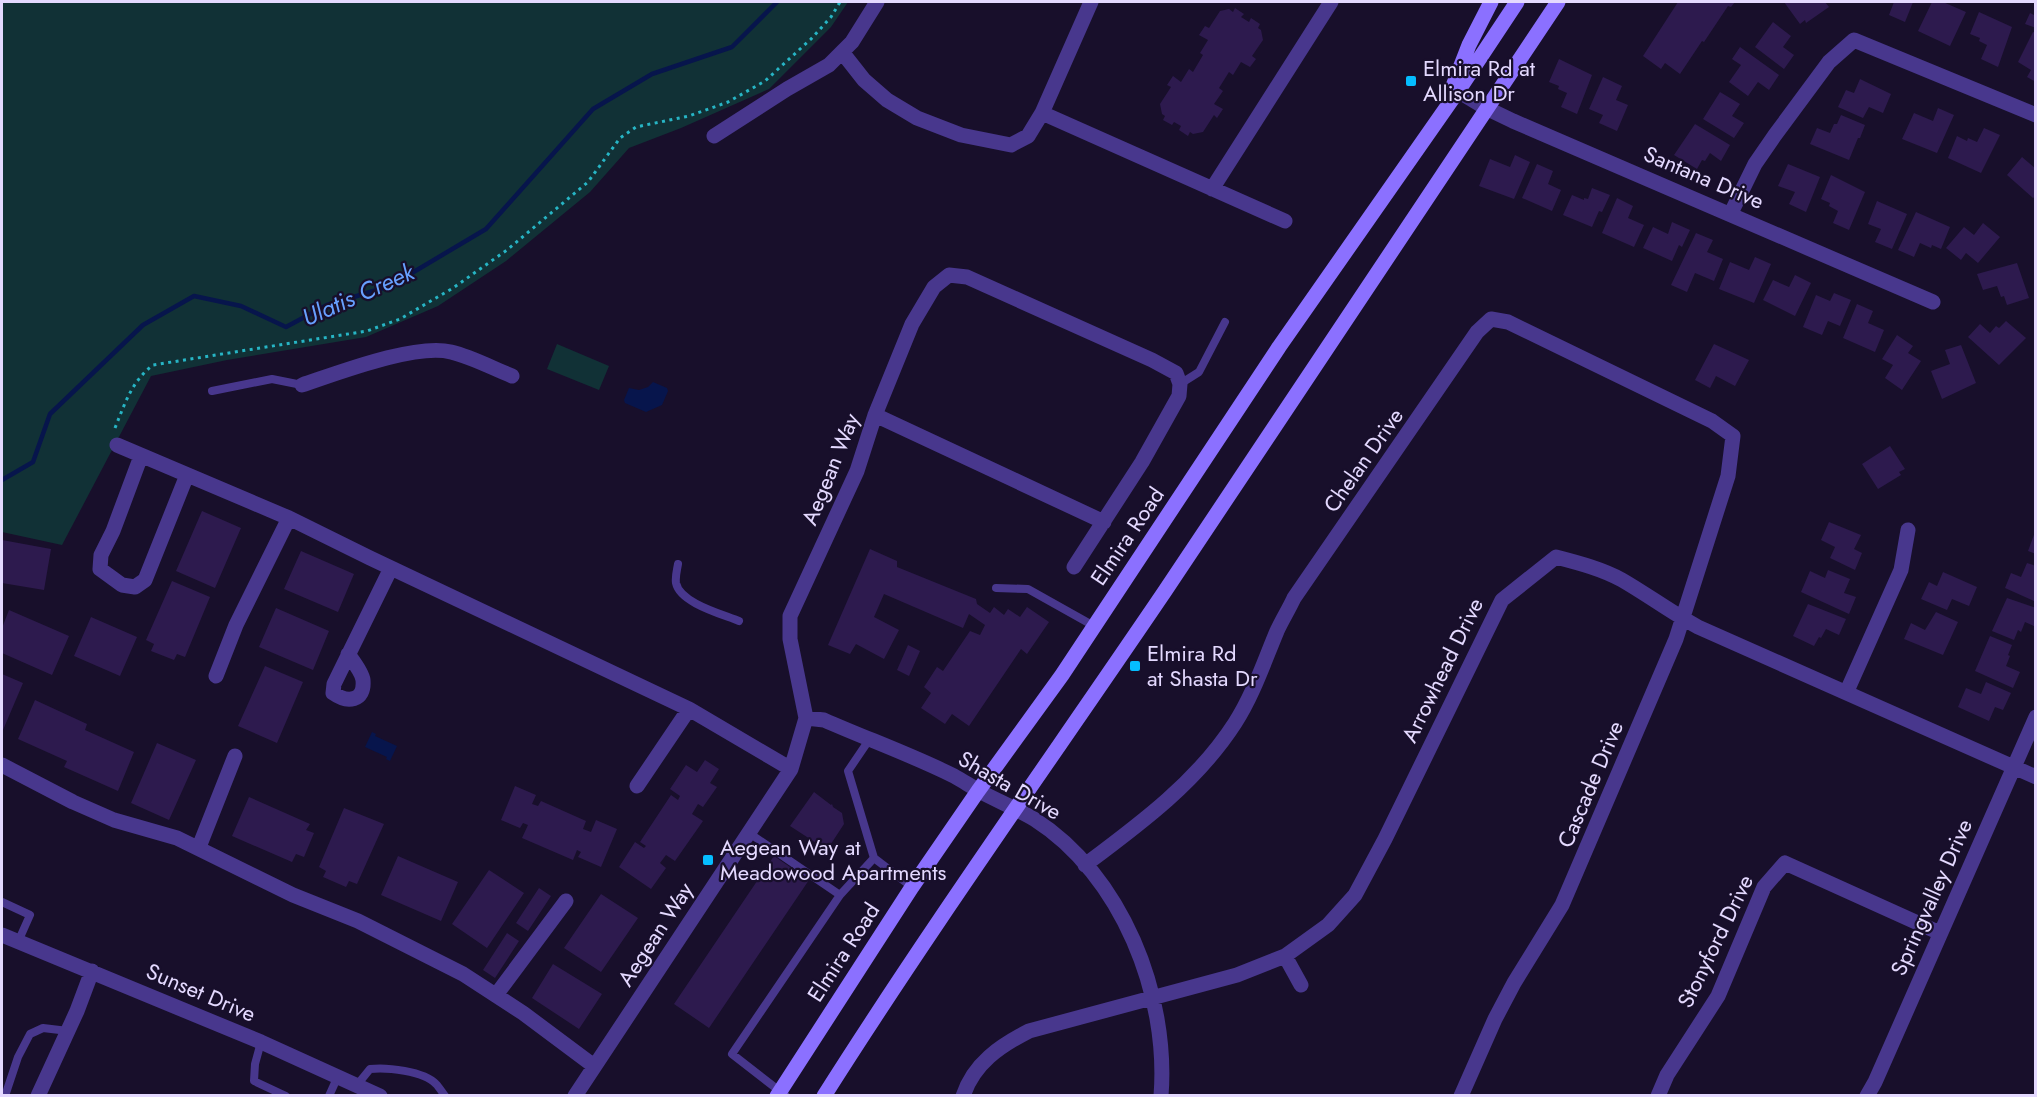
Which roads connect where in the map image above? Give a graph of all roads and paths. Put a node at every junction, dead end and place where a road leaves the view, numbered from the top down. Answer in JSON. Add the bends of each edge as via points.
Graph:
{"nodes":[{"id":1,"x":840,"y":2,"type":"edge"},
{"id":2,"x":877,"y":2,"type":"edge"},
{"id":3,"x":1090,"y":2,"type":"edge"},
{"id":4,"x":1331,"y":2,"type":"edge"},
{"id":5,"x":1491,"y":2,"type":"edge"},
{"id":6,"x":1517,"y":2,"type":"edge"},
{"id":7,"x":1557,"y":2,"type":"edge"},
{"id":8,"x":842,"y":52,"type":"junction"},
{"id":9,"x":1458,"y":91,"type":"junction"},
{"id":10,"x":1445,"y":107,"type":"junction"},
{"id":11,"x":1486,"y":108,"type":"junction"},
{"id":12,"x":1042,"y":113,"type":"junction"},
{"id":13,"x":2036,"y":115,"type":"edge"},
{"id":14,"x":714,"y":136,"type":"dead end"},
{"id":15,"x":1212,"y":189,"type":"junction"},
{"id":16,"x":1731,"y":213,"type":"junction"},
{"id":17,"x":1285,"y":221,"type":"dead end"},
{"id":18,"x":1933,"y":302,"type":"dead end"},
{"id":19,"x":1225,"y":322,"type":"dead end"},
{"id":20,"x":512,"y":376,"type":"dead end"},
{"id":21,"x":1180,"y":384,"type":"junction"},
{"id":22,"x":302,"y":385,"type":"joint"},
{"id":23,"x":212,"y":391,"type":"dead end"},
{"id":24,"x":876,"y":415,"type":"junction"},
{"id":25,"x":115,"y":428,"type":"dead end"},
{"id":26,"x":117,"y":445,"type":"dead end"},
{"id":27,"x":141,"y":456,"type":"junction"},
{"id":28,"x":187,"y":475,"type":"junction"},
{"id":29,"x":1728,"y":476,"type":"joint"},
{"id":30,"x":290,"y":518,"type":"junction"},
{"id":31,"x":1104,"y":522,"type":"junction"},
{"id":32,"x":1908,"y":530,"type":"dead end"},
{"id":33,"x":678,"y":564,"type":"dead end"},
{"id":34,"x":1074,"y":567,"type":"dead end"},
{"id":35,"x":391,"y":568,"type":"junction"},
{"id":36,"x":996,"y":588,"type":"dead end"},
{"id":37,"x":1682,"y":618,"type":"junction"},
{"id":38,"x":739,"y":621,"type":"dead end"},
{"id":39,"x":1094,"y":626,"type":"junction"},
{"id":40,"x":348,"y":654,"type":"dead end"},
{"id":41,"x":216,"y":675,"type":"dead end"},
{"id":42,"x":1847,"y":691,"type":"junction"},
{"id":43,"x":689,"y":709,"type":"junction"},
{"id":44,"x":2036,"y":717,"type":"edge"},
{"id":45,"x":806,"y":718,"type":"junction"},
{"id":46,"x":869,"y":740,"type":"junction"},
{"id":47,"x":235,"y":756,"type":"dead end"},
{"id":48,"x":2,"y":765,"type":"edge"},
{"id":49,"x":2013,"y":767,"type":"junction"},
{"id":50,"x":791,"y":769,"type":"junction"},
{"id":51,"x":2036,"y":777,"type":"edge"},
{"id":52,"x":637,"y":786,"type":"dead end"},
{"id":53,"x":978,"y":791,"type":"junction"},
{"id":54,"x":1016,"y":810,"type":"junction"},
{"id":55,"x":749,"y":833,"type":"junction"},
{"id":56,"x":199,"y":847,"type":"junction"},
{"id":57,"x":874,"y":858,"type":"junction"},
{"id":58,"x":1085,"y":865,"type":"junction"},
{"id":59,"x":912,"y":887,"type":"junction"},
{"id":60,"x":840,"y":895,"type":"junction"},
{"id":61,"x":2,"y":902,"type":"edge"},
{"id":62,"x":566,"y":902,"type":"dead end"},
{"id":63,"x":1940,"y":933,"type":"junction"},
{"id":64,"x":2,"y":935,"type":"edge"},
{"id":65,"x":18,"y":942,"type":"junction"},
{"id":66,"x":1285,"y":956,"type":"junction"},
{"id":67,"x":92,"y":971,"type":"junction"},
{"id":68,"x":1301,"y":985,"type":"dead end"},
{"id":69,"x":496,"y":995,"type":"junction"},
{"id":70,"x":1154,"y":998,"type":"junction"},
{"id":71,"x":68,"y":1031,"type":"junction"},
{"id":72,"x":261,"y":1042,"type":"junction"},
{"id":73,"x":594,"y":1066,"type":"junction"},
{"id":74,"x":338,"y":1076,"type":"junction"},
{"id":75,"x":357,"y":1085,"type":"junction"},
{"id":76,"x":781,"y":1094,"type":"edge"},
{"id":77,"x":4,"y":1095,"type":"edge"},
{"id":78,"x":38,"y":1095,"type":"edge"},
{"id":79,"x":286,"y":1095,"type":"edge"},
{"id":80,"x":329,"y":1095,"type":"edge"},
{"id":81,"x":380,"y":1095,"type":"edge"},
{"id":82,"x":445,"y":1095,"type":"edge"},
{"id":83,"x":575,"y":1095,"type":"edge"},
{"id":84,"x":824,"y":1095,"type":"edge"},
{"id":85,"x":963,"y":1095,"type":"edge"},
{"id":86,"x":1161,"y":1095,"type":"edge"},
{"id":87,"x":1461,"y":1095,"type":"edge"},
{"id":88,"x":1658,"y":1095,"type":"edge"},
{"id":89,"x":1867,"y":1095,"type":"edge"}],
"edges":[{"from":1,"to":25,"type":"path","via":[[811,39],[765,81],[728,102],[689,116],[636,127],[620,138],[588,182],[507,250],[453,288],[400,319],[367,331],[153,365],[140,375]]},
{"from":2,"to":8,"type":"street"},
{"from":3,"to":12,"type":"street"},
{"from":4,"to":15,"type":"street"},
{"from":5,"to":10,"type":"main road"},
{"from":6,"to":9,"type":"main road","name":"Elmira Road"},
{"from":7,"to":11,"type":"main road"},
{"from":8,"to":12,"type":"street","via":[[864,80],[887,100],[917,118],[961,135],[1011,145],[1028,136]]},
{"from":8,"to":14,"type":"street","via":[[829,65]]},
{"from":9,"to":10,"type":"main road","name":"Elmira Road"},
{"from":9,"to":11,"type":"street","name":"Santana Drive"},
{"from":10,"to":39,"type":"main road","name":"Elmira Road","via":[[1279,347]]},
{"from":11,"to":16,"type":"street","name":"Santana Drive"},
{"from":11,"to":54,"type":"main road"},
{"from":12,"to":15,"type":"street"},
{"from":13,"to":16,"type":"street","via":[[1854,40],[1829,62],[1775,135],[1755,164]]},
{"from":15,"to":17,"type":"street"},
{"from":16,"to":18,"type":"street","name":"Santana Drive"},
{"from":19,"to":21,"type":"lane","via":[[1199,372]]},
{"from":20,"to":22,"type":"street","via":[[450,351],[429,351],[367,363]]},
{"from":21,"to":24,"type":"street","name":"Aegean Way","via":[[1176,373],[1152,360],[966,277],[949,275],[934,287],[912,324]]},
{"from":21,"to":31,"type":"street","via":[[1179,396]]},
{"from":22,"to":23,"type":"lane","via":[[272,379]]},
{"from":24,"to":31,"type":"street"},
{"from":24,"to":45,"type":"street","name":"Aegean Way","via":[[856,471],[790,616],[790,639]]},
{"from":26,"to":27,"type":"street"},
{"from":27,"to":28,"type":"street"},
{"from":27,"to":28,"type":"street","via":[[101,555],[100,569],[122,585],[135,588],[145,580]]},
{"from":28,"to":30,"type":"street"},
{"from":29,"to":37,"type":"street","name":"Cascade Drive"},
{"from":29,"to":58,"type":"street","name":"Chelan Drive","via":[[1733,436],[1712,421],[1508,322],[1491,319],[1477,332],[1294,598],[1236,722],[1177,792]]},
{"from":30,"to":35,"type":"street"},
{"from":30,"to":41,"type":"street","via":[[236,625]]},
{"from":31,"to":34,"type":"street"},
{"from":32,"to":42,"type":"street","via":[[1901,570]]},
{"from":33,"to":38,"type":"lane","via":[[676,582],[680,592],[689,600]]},
{"from":35,"to":40,"type":"street"},
{"from":35,"to":43,"type":"street"},
{"from":36,"to":39,"type":"lane","via":[[1028,590]]},
{"from":37,"to":42,"type":"street","name":"Arrowhead Drive"},
{"from":37,"to":66,"type":"street","name":"Arrowhead Drive","via":[[1622,580],[1556,557],[1502,600],[1354,895],[1328,925]]},
{"from":37,"to":87,"type":"street","name":"Cascade Drive","via":[[1562,905],[1495,1018]]},
{"from":39,"to":53,"type":"main road","name":"Elmira Road"},
{"from":42,"to":49,"type":"street","name":"Arrowhead Drive"},
{"from":43,"to":50,"type":"street"},
{"from":43,"to":52,"type":"street"},
{"from":44,"to":49,"type":"street","name":"Springvalley Drive"},
{"from":45,"to":46,"type":"street","name":"Shasta Drive","via":[[824,720]]},
{"from":45,"to":50,"type":"street","name":"Aegean Way"},
{"from":46,"to":53,"type":"street","name":"Shasta Drive","via":[[950,774]]},
{"from":46,"to":57,"type":"lane","via":[[848,771]]},
{"from":47,"to":56,"type":"street"},
{"from":48,"to":56,"type":"street","via":[[114,820]]},
{"from":49,"to":51,"type":"street","name":"Arrowhead Drive"},
{"from":49,"to":63,"type":"street","name":"Springvalley Drive"},
{"from":50,"to":55,"type":"street","name":"Aegean Way"},
{"from":53,"to":54,"type":"street","name":"Shasta Drive"},
{"from":53,"to":59,"type":"main road","name":"Elmira Road"},
{"from":54,"to":58,"type":"street","name":"Shasta Drive","via":[[1037,821]]},
{"from":54,"to":84,"type":"main road","via":[[945,910]]},
{"from":55,"to":60,"type":"lane"},
{"from":55,"to":73,"type":"street","name":"Aegean Way"},
{"from":56,"to":69,"type":"street","via":[[293,895],[358,921]]},
{"from":57,"to":59,"type":"lane"},
{"from":57,"to":60,"type":"lane"},
{"from":58,"to":70,"type":"street","name":"Shasta Drive","via":[[1124,922]]},
{"from":59,"to":76,"type":"main road","name":"Elmira Road"},
{"from":60,"to":76,"type":"lane","via":[[732,1054]]},
{"from":61,"to":65,"type":"lane","via":[[30,915]]},
{"from":62,"to":69,"type":"street"},
{"from":63,"to":88,"type":"street","name":"Stonyford Drive","via":[[1785,863],[1764,887],[1718,996]]},
{"from":63,"to":89,"type":"street","name":"Springvalley Drive"},
{"from":64,"to":65,"type":"street","name":"Sunset Drive"},
{"from":65,"to":67,"type":"street","name":"Sunset Drive"},
{"from":66,"to":68,"type":"street"},
{"from":66,"to":70,"type":"street","name":"Arrowhead Drive","via":[[1237,975]]},
{"from":67,"to":71,"type":"street"},
{"from":67,"to":72,"type":"street","name":"Sunset Drive"},
{"from":69,"to":73,"type":"street"},
{"from":70,"to":85,"type":"street","name":"Arrowhead Drive","via":[[1029,1031],[1003,1045],[979,1065]]},
{"from":70,"to":86,"type":"street","name":"Shasta Drive","via":[[1161,1048]]},
{"from":71,"to":77,"type":"lane","via":[[43,1028],[30,1034]]},
{"from":71,"to":78,"type":"street"},
{"from":72,"to":74,"type":"street","name":"Sunset Drive"},
{"from":72,"to":79,"type":"lane","via":[[254,1081]]},
{"from":73,"to":83,"type":"street","name":"Aegean Way"},
{"from":74,"to":75,"type":"street","name":"Sunset Drive"},
{"from":74,"to":80,"type":"lane"},
{"from":75,"to":81,"type":"street","name":"Sunset Drive"},
{"from":75,"to":82,"type":"lane","via":[[370,1069],[383,1067],[408,1071],[435,1082]]}]}
